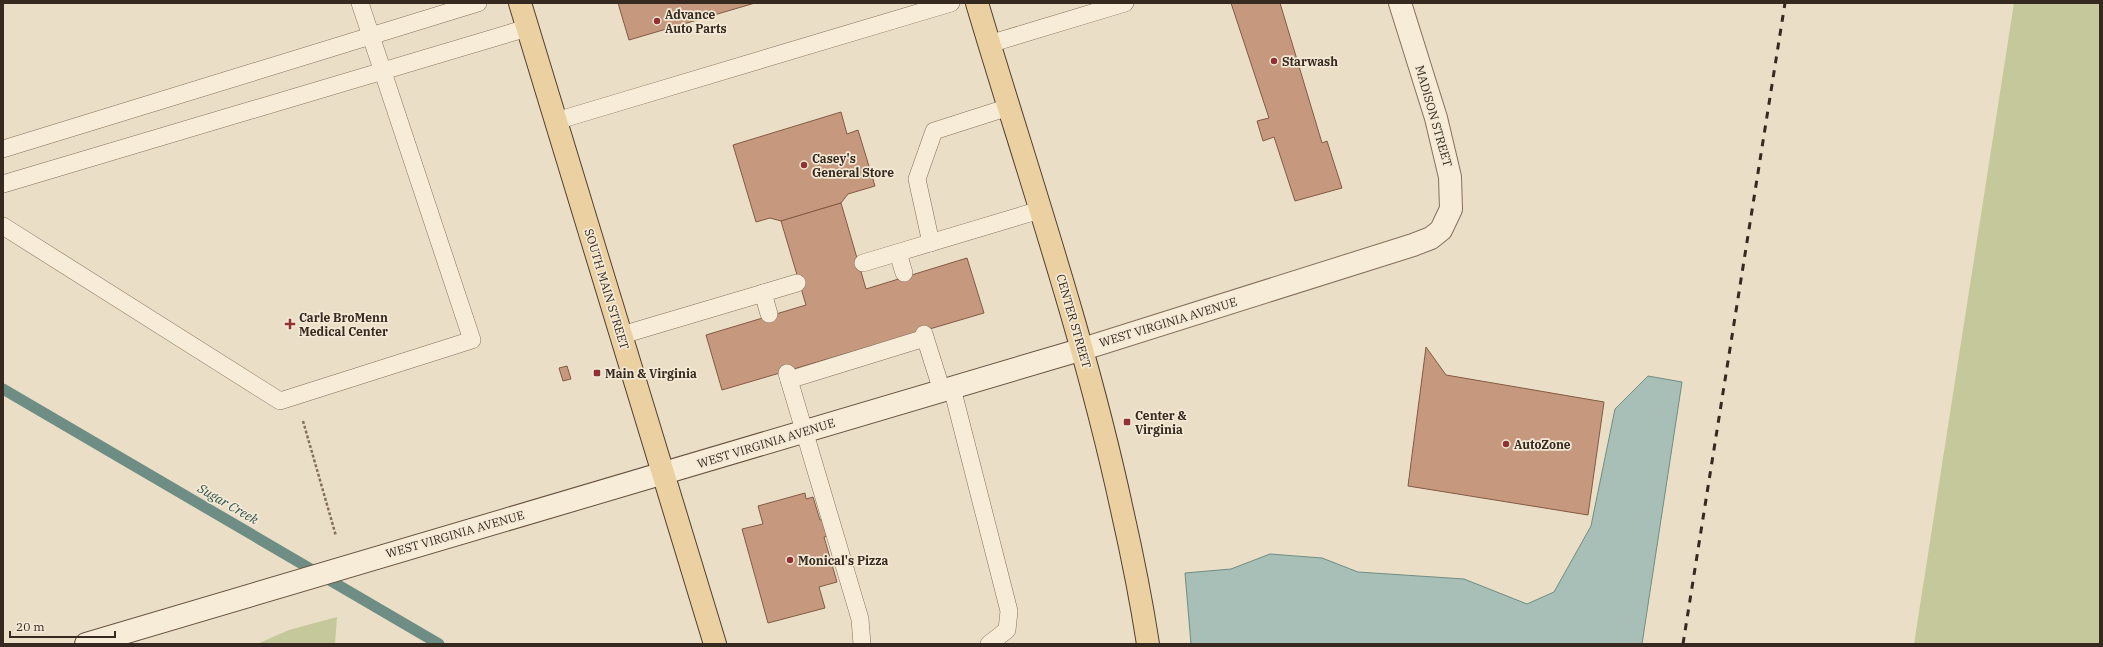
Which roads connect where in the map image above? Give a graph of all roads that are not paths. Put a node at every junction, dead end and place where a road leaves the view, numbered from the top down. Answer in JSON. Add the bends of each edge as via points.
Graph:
{"nodes":[{"id":1,"x":360,"y":3,"type":"edge"},
{"id":2,"x":478,"y":3,"type":"edge"},
{"id":3,"x":520,"y":3,"type":"edge"},
{"id":4,"x":952,"y":3,"type":"edge"},
{"id":5,"x":977,"y":3,"type":"edge"},
{"id":6,"x":1125,"y":3,"type":"edge"},
{"id":7,"x":1400,"y":3,"type":"edge"},
{"id":8,"x":527,"y":28,"type":"junction"},
{"id":9,"x":370,"y":37,"type":"junction"},
{"id":10,"x":989,"y":44,"type":"junction"},
{"id":11,"x":382,"y":72,"type":"junction"},
{"id":12,"x":1009,"y":107,"type":"junction"},
{"id":13,"x":556,"y":121,"type":"junction"},
{"id":14,"x":3,"y":149,"type":"edge"},
{"id":15,"x":3,"y":184,"type":"edge"},
{"id":16,"x":1040,"y":210,"type":"junction"},
{"id":17,"x":3,"y":226,"type":"edge"},
{"id":18,"x":1441,"y":230,"type":"joint"},
{"id":19,"x":931,"y":243,"type":"junction"},
{"id":20,"x":898,"y":253,"type":"junction"},
{"id":21,"x":863,"y":263,"type":"dead end"},
{"id":22,"x":904,"y":273,"type":"dead end"},
{"id":23,"x":797,"y":283,"type":"dead end"},
{"id":24,"x":763,"y":293,"type":"junction"},
{"id":25,"x":769,"y":314,"type":"dead end"},
{"id":26,"x":622,"y":335,"type":"junction"},
{"id":27,"x":1082,"y":349,"type":"junction"},
{"id":28,"x":947,"y":390,"type":"junction"},
{"id":29,"x":804,"y":432,"type":"junction"},
{"id":30,"x":664,"y":474,"type":"junction"},
{"id":31,"x":86,"y":644,"type":"edge"},
{"id":32,"x":715,"y":644,"type":"edge"},
{"id":33,"x":862,"y":644,"type":"edge"},
{"id":34,"x":989,"y":644,"type":"edge"},
{"id":35,"x":1148,"y":644,"type":"edge"}],
"edges":[{"from":1,"to":9,"type":"lane"},
{"from":2,"to":9,"type":"lane"},
{"from":3,"to":8,"type":"main road","name":"SOUTH MAIN STREET"},
{"from":4,"to":13,"type":"lane"},
{"from":5,"to":10,"type":"main road","name":"CENTER STREET"},
{"from":6,"to":10,"type":"lane"},
{"from":7,"to":18,"type":"street","name":"MADISON STREET","via":[[1436,118],[1450,177],[1451,209]]},
{"from":8,"to":11,"type":"lane"},
{"from":8,"to":13,"type":"main road","name":"SOUTH MAIN STREET"},
{"from":9,"to":11,"type":"lane"},
{"from":9,"to":14,"type":"lane"},
{"from":10,"to":12,"type":"main road","name":"CENTER STREET"},
{"from":11,"to":15,"type":"lane"},
{"from":11,"to":17,"type":"lane","via":[[472,340],[280,401]]},
{"from":12,"to":16,"type":"main road","name":"CENTER STREET"},
{"from":12,"to":19,"type":"lane","via":[[934,131],[917,180]]},
{"from":13,"to":26,"type":"main road","name":"SOUTH MAIN STREET"},
{"from":16,"to":19,"type":"lane"},
{"from":16,"to":27,"type":"main road","name":"CENTER STREET"},
{"from":18,"to":27,"type":"street","name":"WEST VIRGINIA AVENUE","via":[[1431,238],[1413,245]]},
{"from":19,"to":20,"type":"lane"},
{"from":20,"to":21,"type":"lane"},
{"from":20,"to":22,"type":"lane"},
{"from":23,"to":24,"type":"lane"},
{"from":24,"to":25,"type":"lane"},
{"from":24,"to":26,"type":"lane"},
{"from":26,"to":30,"type":"main road","name":"SOUTH MAIN STREET"},
{"from":27,"to":28,"type":"street","name":"WEST VIRGINIA AVENUE"},
{"from":27,"to":35,"type":"main road","name":"CENTER STREET","via":[[1108,442],[1141,598]]},
{"from":28,"to":29,"type":"street","name":"WEST VIRGINIA AVENUE"},
{"from":28,"to":29,"type":"lane","via":[[924,336],[788,377]]},
{"from":28,"to":34,"type":"lane","via":[[1009,611],[1006,630]]},
{"from":29,"to":30,"type":"street","name":"WEST VIRGINIA AVENUE"},
{"from":29,"to":33,"type":"lane","via":[[860,619]]},
{"from":30,"to":31,"type":"street","name":"WEST VIRGINIA AVENUE"},
{"from":30,"to":32,"type":"main road","name":"SOUTH MAIN STREET"}]}
